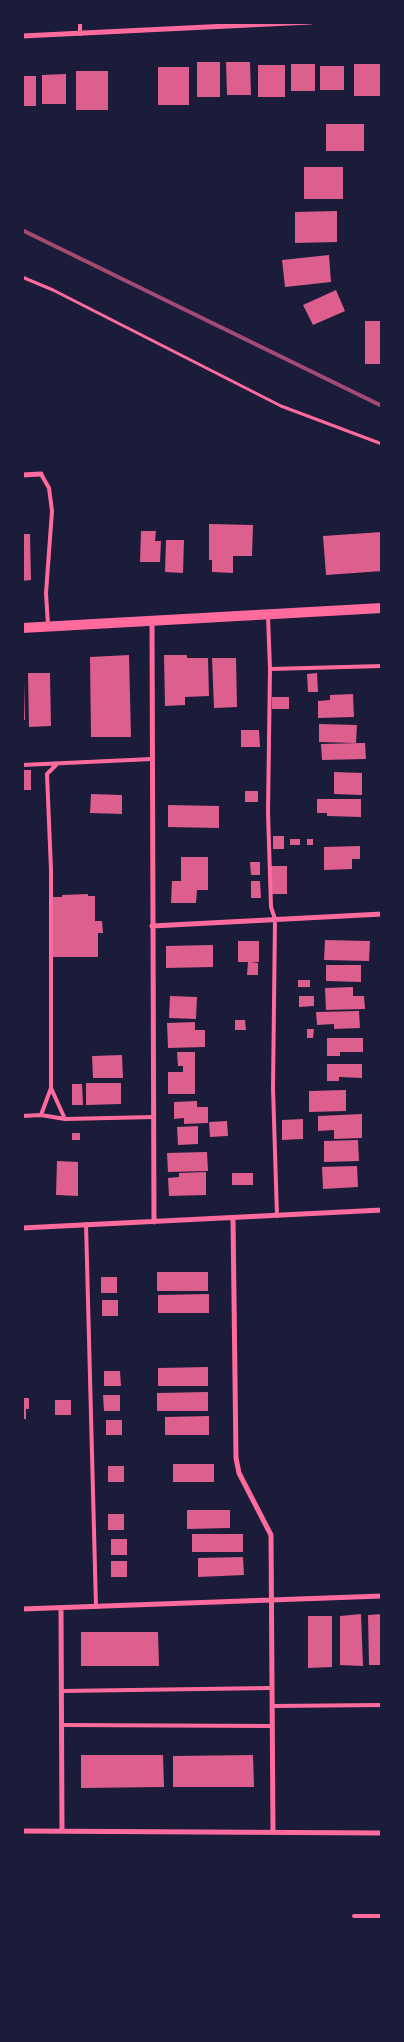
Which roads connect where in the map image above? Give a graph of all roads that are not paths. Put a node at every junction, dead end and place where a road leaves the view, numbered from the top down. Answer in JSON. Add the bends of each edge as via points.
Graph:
{"nodes":[{"id":1,"x":80,"y":22,"type":"edge"},
{"id":2,"x":179,"y":22,"type":"edge"},
{"id":3,"x":310,"y":22,"type":"edge"},
{"id":4,"x":300,"y":23,"type":"edge"},
{"id":5,"x":179,"y":29,"type":"junction"},
{"id":6,"x":80,"y":34,"type":"junction"},
{"id":7,"x":22,"y":36,"type":"edge"},
{"id":8,"x":41,"y":474,"type":"joint"},
{"id":9,"x":22,"y":475,"type":"edge"},
{"id":10,"x":382,"y":608,"type":"edge"},
{"id":11,"x":268,"y":614,"type":"junction"},
{"id":12,"x":152,"y":620,"type":"junction"},
{"id":13,"x":48,"y":627,"type":"junction"},
{"id":14,"x":22,"y":628,"type":"edge"},
{"id":15,"x":382,"y":666,"type":"edge"},
{"id":16,"x":270,"y":669,"type":"junction"},
{"id":17,"x":152,"y":759,"type":"junction"},
{"id":18,"x":57,"y":764,"type":"junction"},
{"id":19,"x":22,"y":765,"type":"edge"},
{"id":20,"x":382,"y":914,"type":"edge"},
{"id":21,"x":275,"y":919,"type":"junction"},
{"id":22,"x":152,"y":926,"type":"junction"},
{"id":23,"x":51,"y":1088,"type":"junction"},
{"id":24,"x":41,"y":1115,"type":"junction"},
{"id":25,"x":22,"y":1116,"type":"edge"},
{"id":26,"x":154,"y":1117,"type":"junction"},
{"id":27,"x":65,"y":1119,"type":"junction"},
{"id":28,"x":382,"y":1210,"type":"edge"},
{"id":29,"x":277,"y":1216,"type":"junction"},
{"id":30,"x":233,"y":1218,"type":"junction"},
{"id":31,"x":154,"y":1222,"type":"junction"},
{"id":32,"x":86,"y":1224,"type":"junction"},
{"id":33,"x":22,"y":1228,"type":"edge"},
{"id":34,"x":382,"y":1596,"type":"edge"},
{"id":35,"x":271,"y":1600,"type":"junction"},
{"id":36,"x":96,"y":1607,"type":"junction"},
{"id":37,"x":61,"y":1608,"type":"junction"},
{"id":38,"x":22,"y":1609,"type":"edge"},
{"id":39,"x":271,"y":1688,"type":"junction"},
{"id":40,"x":62,"y":1691,"type":"junction"},
{"id":41,"x":382,"y":1705,"type":"edge"},
{"id":42,"x":272,"y":1706,"type":"junction"},
{"id":43,"x":62,"y":1725,"type":"junction"},
{"id":44,"x":272,"y":1726,"type":"junction"},
{"id":45,"x":22,"y":1831,"type":"edge"},
{"id":46,"x":62,"y":1831,"type":"junction"},
{"id":47,"x":273,"y":1832,"type":"junction"},
{"id":48,"x":382,"y":1833,"type":"edge"},
{"id":49,"x":354,"y":1916,"type":"dead end"},
{"id":50,"x":382,"y":1916,"type":"edge"}],
"edges":[{"from":1,"to":6,"type":"lane"},
{"from":2,"to":5,"type":"street"},
{"from":3,"to":4,"type":"street"},
{"from":4,"to":5,"type":"street"},
{"from":5,"to":6,"type":"street"},
{"from":6,"to":7,"type":"street"},
{"from":8,"to":9,"type":"street"},
{"from":8,"to":13,"type":"lane","via":[[49,488],[52,511],[46,593]]},
{"from":10,"to":11,"type":"main road"},
{"from":11,"to":12,"type":"main road"},
{"from":11,"to":16,"type":"lane"},
{"from":12,"to":13,"type":"main road"},
{"from":12,"to":17,"type":"street"},
{"from":13,"to":14,"type":"main road"},
{"from":15,"to":16,"type":"lane"},
{"from":16,"to":21,"type":"lane","via":[[268,812],[271,907]]},
{"from":17,"to":18,"type":"lane"},
{"from":17,"to":22,"type":"street"},
{"from":18,"to":19,"type":"lane"},
{"from":18,"to":23,"type":"lane","via":[[47,774],[51,870]]},
{"from":20,"to":21,"type":"street"},
{"from":21,"to":22,"type":"street"},
{"from":21,"to":29,"type":"lane","via":[[273,1088]]},
{"from":22,"to":26,"type":"street"},
{"from":23,"to":24,"type":"lane"},
{"from":23,"to":27,"type":"lane"},
{"from":24,"to":25,"type":"lane"},
{"from":24,"to":27,"type":"lane"},
{"from":26,"to":27,"type":"lane"},
{"from":26,"to":31,"type":"street"},
{"from":28,"to":29,"type":"street"},
{"from":29,"to":30,"type":"street"},
{"from":30,"to":31,"type":"street"},
{"from":30,"to":35,"type":"street","via":[[236,1458],[238,1472],[271,1535]]},
{"from":31,"to":32,"type":"street"},
{"from":32,"to":33,"type":"street"},
{"from":32,"to":36,"type":"lane"},
{"from":34,"to":35,"type":"street"},
{"from":35,"to":36,"type":"street"},
{"from":35,"to":39,"type":"street"},
{"from":36,"to":37,"type":"street"},
{"from":37,"to":38,"type":"street"},
{"from":37,"to":40,"type":"street"},
{"from":39,"to":40,"type":"lane"},
{"from":39,"to":42,"type":"street"},
{"from":40,"to":43,"type":"street"},
{"from":41,"to":42,"type":"lane"},
{"from":42,"to":44,"type":"street"},
{"from":43,"to":44,"type":"lane"},
{"from":43,"to":46,"type":"street"},
{"from":44,"to":47,"type":"street"},
{"from":45,"to":46,"type":"street"},
{"from":46,"to":47,"type":"street"},
{"from":47,"to":48,"type":"street"},
{"from":49,"to":50,"type":"lane"}]}
